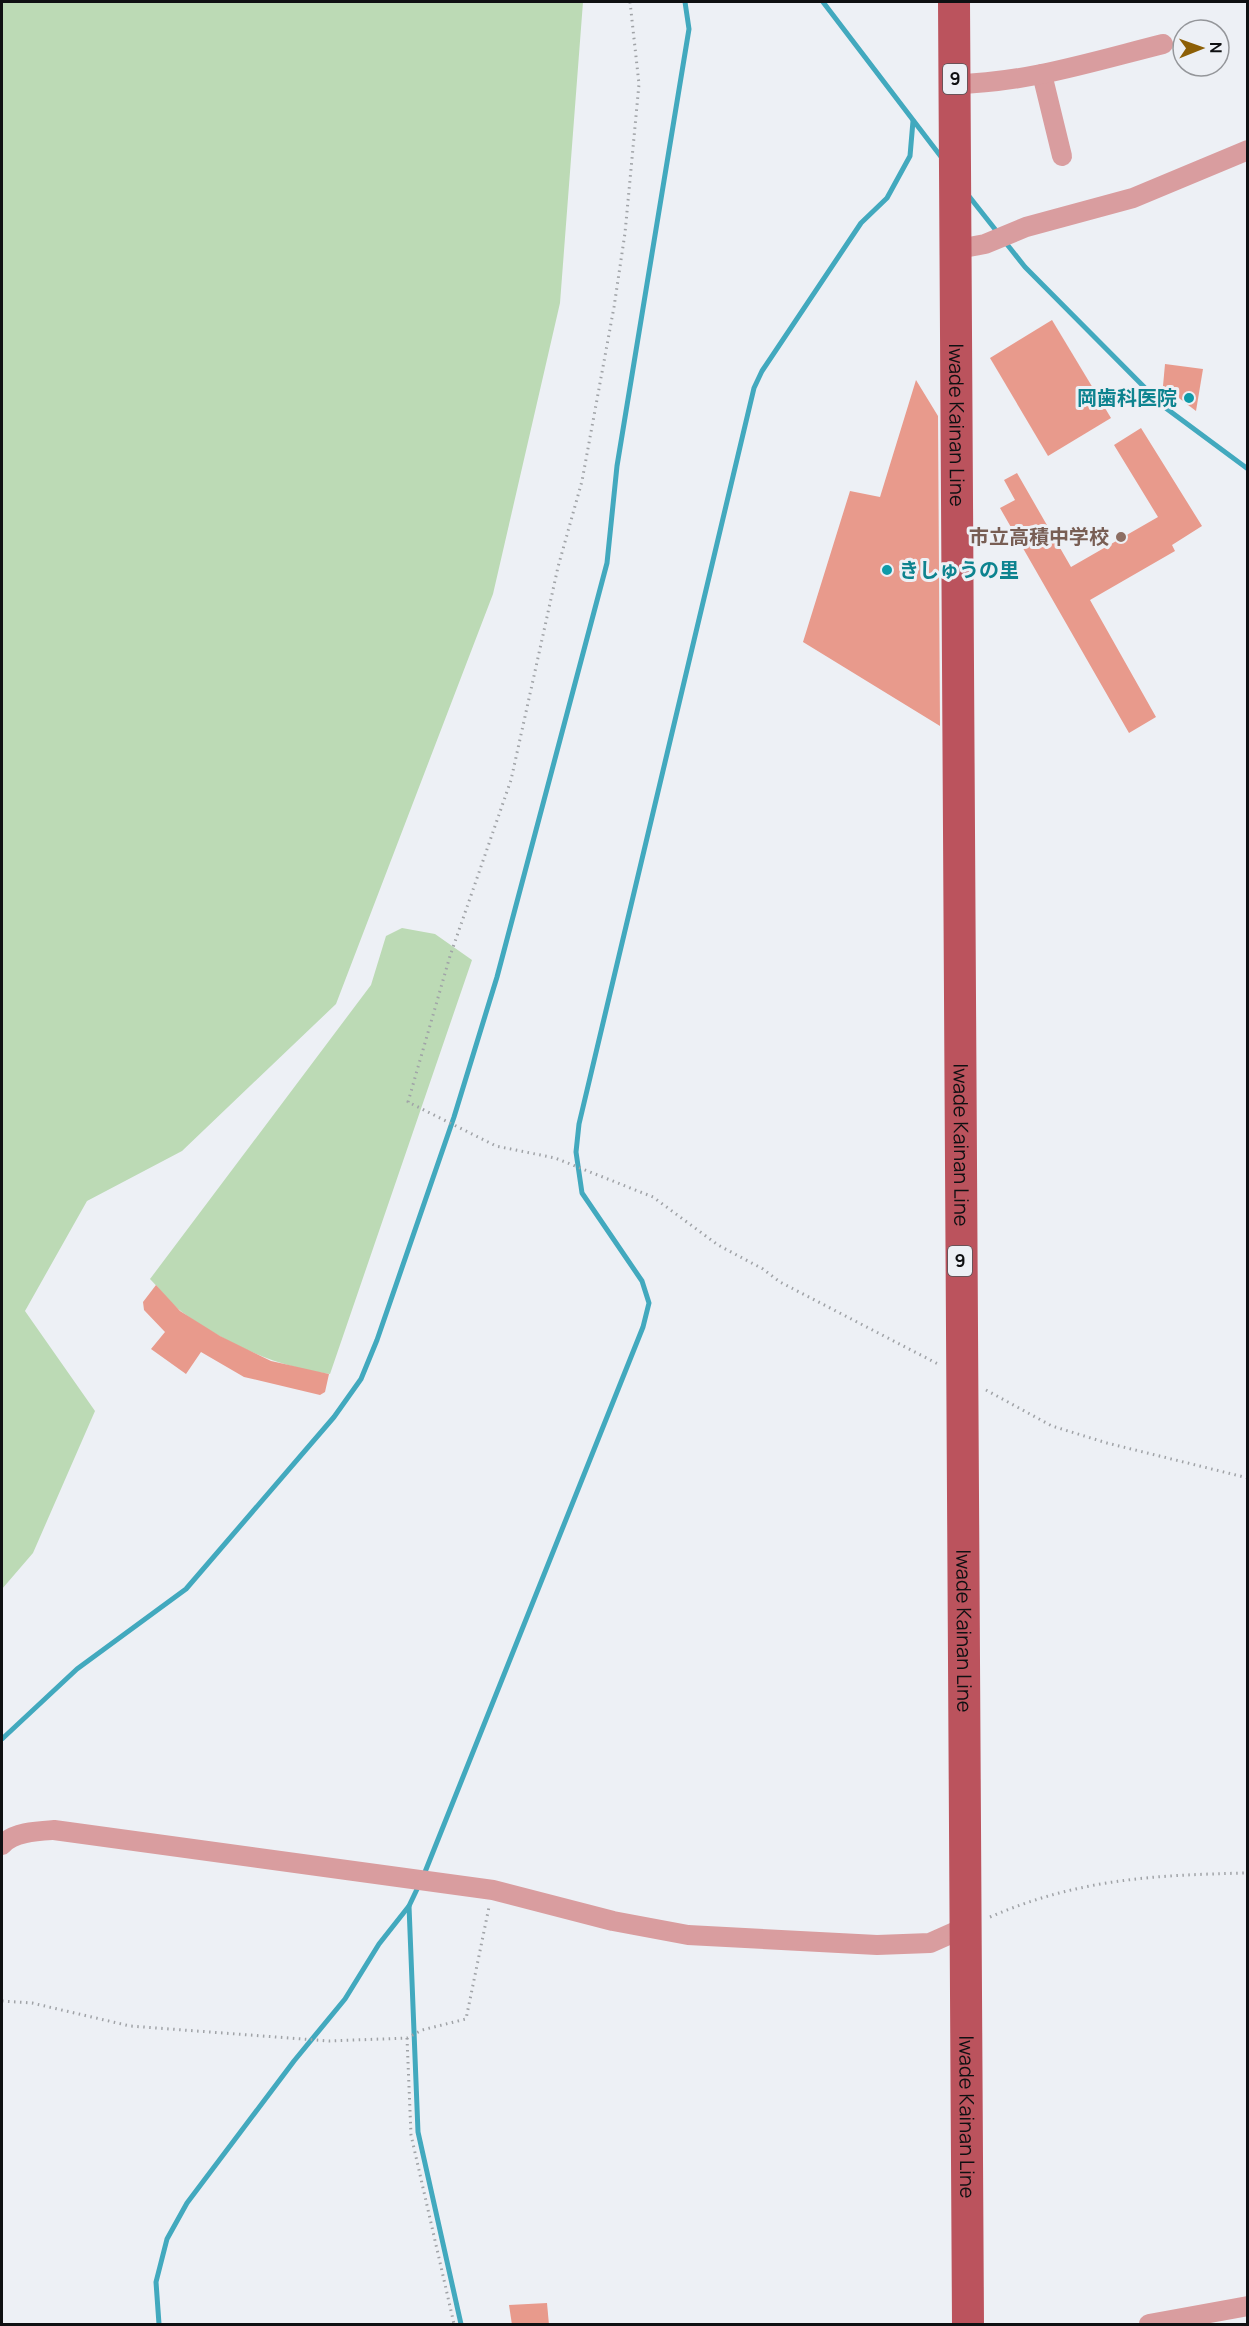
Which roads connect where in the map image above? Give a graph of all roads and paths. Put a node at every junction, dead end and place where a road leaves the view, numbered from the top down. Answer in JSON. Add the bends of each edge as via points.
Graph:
{"nodes":[{"id":1,"x":630,"y":2,"type":"edge"},
{"id":2,"x":954,"y":2,"type":"edge"},
{"id":3,"x":1163,"y":44,"type":"dead end"},
{"id":4,"x":1042,"y":74,"type":"junction"},
{"id":5,"x":956,"y":84,"type":"junction"},
{"id":6,"x":1248,"y":150,"type":"edge"},
{"id":7,"x":1062,"y":156,"type":"dead end"},
{"id":8,"x":971,"y":246,"type":"junction"},
{"id":9,"x":960,"y":1376,"type":"junction"},
{"id":10,"x":1248,"y":1478,"type":"edge"},
{"id":11,"x":2,"y":1845,"type":"edge"},
{"id":12,"x":1248,"y":1873,"type":"edge"},
{"id":13,"x":493,"y":1890,"type":"junction"},
{"id":14,"x":966,"y":1927,"type":"junction"},
{"id":15,"x":2,"y":2001,"type":"edge"},
{"id":16,"x":407,"y":2038,"type":"junction"},
{"id":17,"x":1248,"y":2306,"type":"edge"},
{"id":18,"x":454,"y":2325,"type":"edge"},
{"id":19,"x":968,"y":2325,"type":"edge"},
{"id":20,"x":1149,"y":2325,"type":"edge"}],
"edges":[{"from":1,"to":9,"type":"path","via":[[639,84],[625,233],[582,481],[555,578],[511,780],[450,956],[408,1102],[496,1146],[555,1158],[653,1197],[718,1245],[780,1282]]},
{"from":2,"to":5,"type":"main road","name":"Iwade Kainan Line","number":"9"},
{"from":3,"to":4,"type":"street"},
{"from":4,"to":5,"type":"street","via":[[984,84]]},
{"from":4,"to":7,"type":"street"},
{"from":5,"to":8,"type":"main road","name":"Iwade Kainan Line","number":"9","via":[[957,197]]},
{"from":6,"to":8,"type":"street","via":[[1133,198],[1026,226]]},
{"from":8,"to":9,"type":"main road","name":"Iwade Kainan Line","number":"9"},
{"from":9,"to":10,"type":"path","via":[[1052,1426]]},
{"from":9,"to":14,"type":"main road","name":"Iwade Kainan Line","number":"9"},
{"from":11,"to":13,"type":"street","via":[[30,1832],[54,1830]]},
{"from":12,"to":14,"type":"path","via":[[1098,1883],[1048,1894]]},
{"from":13,"to":14,"type":"street","via":[[613,1921],[688,1935],[878,1945],[930,1943]]},
{"from":13,"to":16,"type":"path","via":[[466,2019],[422,2030]]},
{"from":14,"to":19,"type":"main road","name":"Iwade Kainan Line","number":"9"},
{"from":15,"to":16,"type":"path","via":[[32,2003],[142,2027],[329,2041]]},
{"from":16,"to":18,"type":"path","via":[[411,2135]]},
{"from":17,"to":20,"type":"street"}]}
